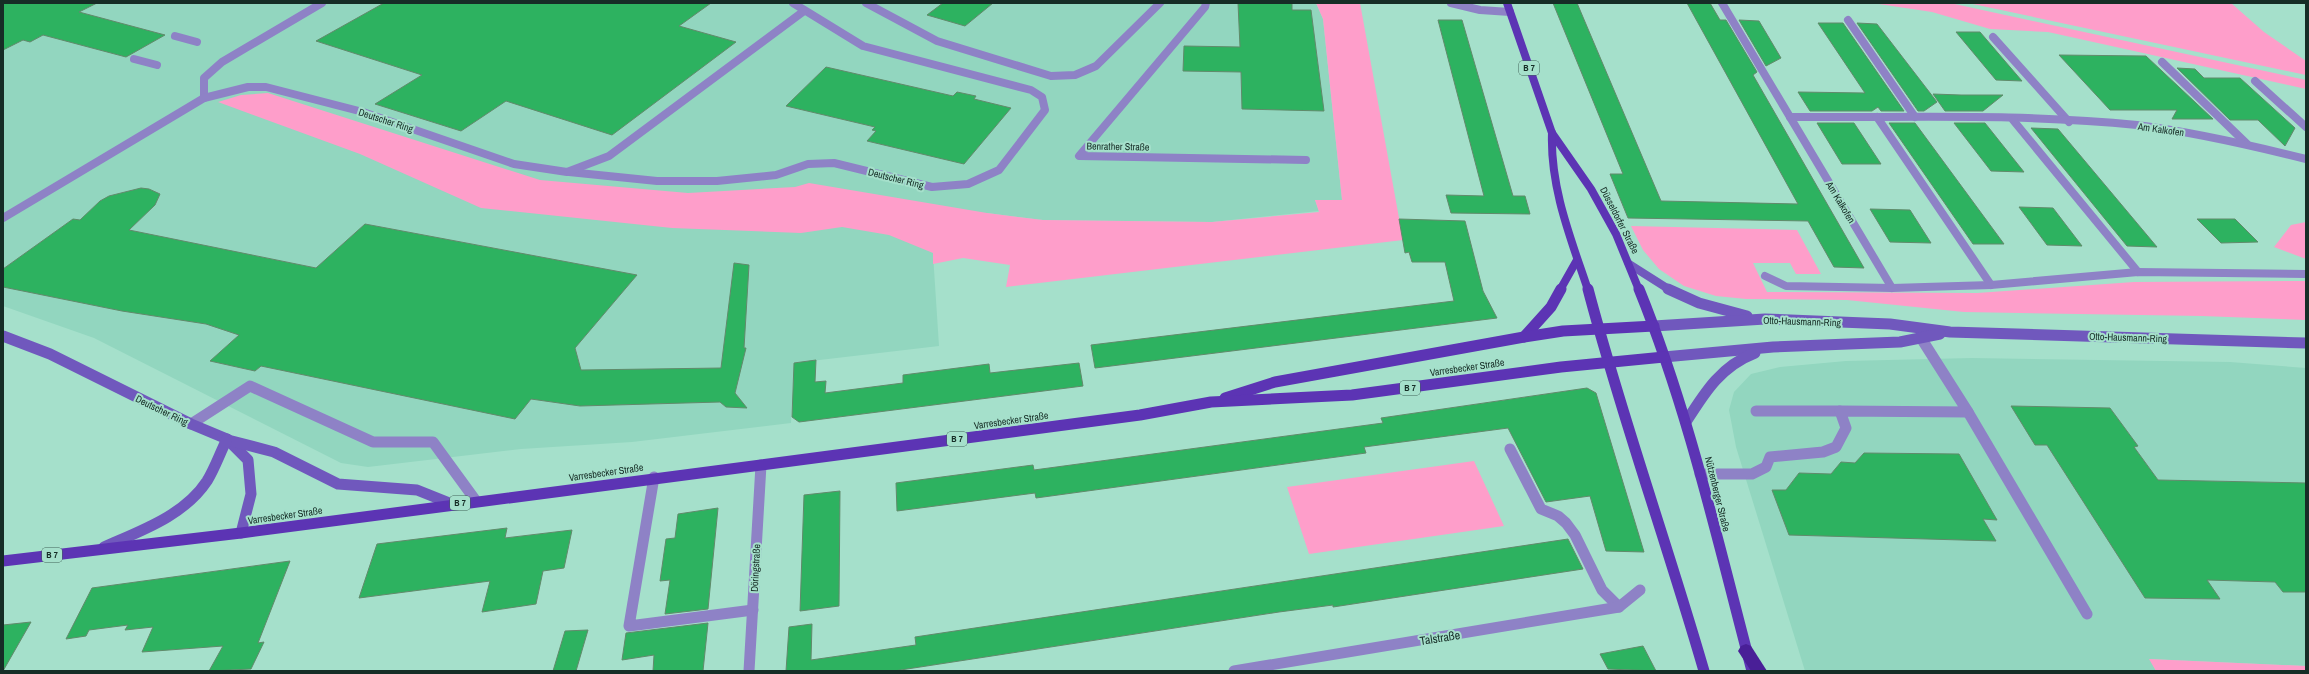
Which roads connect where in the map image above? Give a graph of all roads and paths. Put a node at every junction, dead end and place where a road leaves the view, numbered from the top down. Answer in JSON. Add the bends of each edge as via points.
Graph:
{"nodes":[{"id":1,"x":322,"y":3,"type":"edge"},
{"id":2,"x":793,"y":3,"type":"edge"},
{"id":3,"x":866,"y":3,"type":"edge"},
{"id":4,"x":1160,"y":3,"type":"edge"},
{"id":5,"x":1206,"y":3,"type":"edge"},
{"id":6,"x":1451,"y":3,"type":"edge"},
{"id":7,"x":1507,"y":3,"type":"edge"},
{"id":8,"x":1722,"y":3,"type":"edge"},
{"id":9,"x":804,"y":11,"type":"junction"},
{"id":10,"x":1510,"y":12,"type":"junction"},
{"id":11,"x":1848,"y":20,"type":"dead end"},
{"id":12,"x":175,"y":36,"type":"dead end"},
{"id":13,"x":1993,"y":37,"type":"dead end"},
{"id":14,"x":197,"y":42,"type":"dead end"},
{"id":15,"x":134,"y":59,"type":"dead end"},
{"id":16,"x":2162,"y":62,"type":"dead end"},
{"id":17,"x":157,"y":65,"type":"dead end"},
{"id":18,"x":2255,"y":81,"type":"dead end"},
{"id":19,"x":204,"y":98,"type":"junction"},
{"id":20,"x":1790,"y":117,"type":"junction"},
{"id":21,"x":1876,"y":117,"type":"junction"},
{"id":22,"x":1915,"y":117,"type":"junction"},
{"id":23,"x":2014,"y":120,"type":"junction"},
{"id":24,"x":2069,"y":122,"type":"junction"},
{"id":25,"x":2306,"y":127,"type":"edge"},
{"id":26,"x":1552,"y":133,"type":"junction"},
{"id":27,"x":2247,"y":144,"type":"junction"},
{"id":28,"x":2306,"y":159,"type":"edge"},
{"id":29,"x":1306,"y":160,"type":"dead end"},
{"id":30,"x":567,"y":172,"type":"junction"},
{"id":31,"x":3,"y":218,"type":"edge"},
{"id":32,"x":1577,"y":260,"type":"junction"},
{"id":33,"x":1629,"y":264,"type":"junction"},
{"id":34,"x":2138,"y":272,"type":"junction"},
{"id":35,"x":2306,"y":274,"type":"edge"},
{"id":36,"x":1765,"y":276,"type":"dead end"},
{"id":37,"x":1991,"y":285,"type":"junction"},
{"id":38,"x":1892,"y":288,"type":"junction"},
{"id":39,"x":1765,"y":319,"type":"junction"},
{"id":40,"x":1654,"y":326,"type":"junction"},
{"id":41,"x":1598,"y":329,"type":"junction"},
{"id":42,"x":1950,"y":332,"type":"junction"},
{"id":43,"x":3,"y":336,"type":"edge"},
{"id":44,"x":1524,"y":337,"type":"junction"},
{"id":45,"x":1921,"y":338,"type":"junction"},
{"id":46,"x":2306,"y":343,"type":"edge"},
{"id":47,"x":1773,"y":347,"type":"junction"},
{"id":48,"x":1664,"y":357,"type":"junction"},
{"id":49,"x":1607,"y":361,"type":"junction"},
{"id":50,"x":1211,"y":402,"type":"junction"},
{"id":51,"x":1756,"y":411,"type":"dead end"},
{"id":52,"x":1840,"y":411,"type":"junction"},
{"id":53,"x":1968,"y":412,"type":"junction"},
{"id":54,"x":1686,"y":422,"type":"junction"},
{"id":55,"x":191,"y":424,"type":"junction"},
{"id":56,"x":226,"y":439,"type":"junction"},
{"id":57,"x":1510,"y":449,"type":"dead end"},
{"id":58,"x":761,"y":465,"type":"junction"},
{"id":59,"x":1700,"y":474,"type":"junction"},
{"id":60,"x":654,"y":477,"type":"junction"},
{"id":61,"x":476,"y":501,"type":"junction"},
{"id":62,"x":452,"y":504,"type":"junction"},
{"id":63,"x":241,"y":533,"type":"junction"},
{"id":64,"x":100,"y":549,"type":"junction"},
{"id":65,"x":3,"y":561,"type":"edge"},
{"id":66,"x":1640,"y":590,"type":"dead end"},
{"id":67,"x":1619,"y":607,"type":"junction"},
{"id":68,"x":753,"y":610,"type":"junction"},
{"id":69,"x":2087,"y":614,"type":"dead end"},
{"id":70,"x":1746,"y":651,"type":"junction"},
{"id":71,"x":749,"y":671,"type":"edge"},
{"id":72,"x":1234,"y":671,"type":"edge"},
{"id":73,"x":1704,"y":671,"type":"edge"},
{"id":74,"x":1752,"y":671,"type":"edge"},
{"id":75,"x":1759,"y":671,"type":"edge"}],
"edges":[{"from":1,"to":19,"type":"street","via":[[222,62],[204,78]]},
{"from":2,"to":9,"type":"street","name":"Deutscher Ring"},
{"from":3,"to":4,"type":"street","via":[[937,41],[1065,78],[1086,73],[1096,66]]},
{"from":5,"to":29,"type":"street","name":"Benrather Straße","via":[[1079,156]]},
{"from":6,"to":10,"type":"street","via":[[1481,10]]},
{"from":7,"to":10,"type":"main road","name":"Düsseldorfer Straße","number":"B 7"},
{"from":8,"to":20,"type":"street","name":"Am Kalkofen"},
{"from":9,"to":30,"type":"street","name":"Deutscher Ring","via":[[609,156]]},
{"from":9,"to":30,"type":"street","name":"Deutscher Ring","via":[[863,46],[1031,90],[1042,96],[1046,102],[1045,110],[1000,170],[968,184],[932,187],[834,163],[808,164],[776,175],[717,181],[658,181]]},
{"from":10,"to":26,"type":"main road","name":"Düsseldorfer Straße","number":"B 7"},
{"from":11,"to":22,"type":"street"},
{"from":12,"to":14,"type":"street"},
{"from":13,"to":24,"type":"street"},
{"from":15,"to":17,"type":"street"},
{"from":16,"to":27,"type":"street"},
{"from":18,"to":25,"type":"street"},
{"from":19,"to":30,"type":"street","name":"Deutscher Ring","via":[[248,87],[266,87],[363,112],[514,164]]},
{"from":19,"to":31,"type":"street","name":"Deutscher Ring"},
{"from":20,"to":21,"type":"street","name":"Am Kalkofen"},
{"from":20,"to":38,"type":"street","name":"Am Kalkofen"},
{"from":21,"to":22,"type":"street","name":"Am Kalkofen"},
{"from":21,"to":37,"type":"street"},
{"from":22,"to":23,"type":"street","name":"Am Kalkofen"},
{"from":23,"to":24,"type":"street","name":"Am Kalkofen"},
{"from":23,"to":34,"type":"street"},
{"from":24,"to":27,"type":"street","name":"Am Kalkofen","via":[[2146,127]]},
{"from":26,"to":32,"type":"main road","name":"Düsseldorfer Straße","number":"B 7","via":[[1551,156],[1560,204]]},
{"from":26,"to":33,"type":"main road","name":"Düsseldorfer Straße","number":"B 7","via":[[1591,190]]},
{"from":27,"to":28,"type":"street","name":"Am Kalkofen"},
{"from":32,"to":41,"type":"main road","name":"Düsseldorfer Straße","number":"B 7","via":[[1588,289]]},
{"from":32,"to":44,"type":"main road","via":[[1551,307]]},
{"from":33,"to":39,"type":"street","via":[[1684,299],[1710,308]]},
{"from":33,"to":40,"type":"main road","name":"Düsseldorfer Straße","number":"B 7"},
{"from":34,"to":35,"type":"street"},
{"from":34,"to":37,"type":"street"},
{"from":36,"to":38,"type":"street","via":[[1786,286]]},
{"from":37,"to":38,"type":"street"},
{"from":39,"to":40,"type":"street","name":"Otto-Hausmann-Ring"},
{"from":39,"to":42,"type":"street","name":"Otto-Hausmann-Ring","via":[[1890,324]]},
{"from":40,"to":41,"type":"main road","number":"B 7"},
{"from":40,"to":48,"type":"main road","name":"Nützenberger Straße"},
{"from":41,"to":44,"type":"main road","name":"Varresbecker Straße","number":"B 7"},
{"from":41,"to":49,"type":"main road"},
{"from":42,"to":45,"type":"street","name":"Otto-Hausmann-Ring"},
{"from":42,"to":46,"type":"street","name":"Otto-Hausmann-Ring"},
{"from":43,"to":55,"type":"street","name":"Deutscher Ring","via":[[50,354]]},
{"from":44,"to":50,"type":"main road","name":"Varresbecker Straße","number":"B 7","via":[[1275,382]]},
{"from":45,"to":47,"type":"street","name":"Otto-Hausmann-Ring","via":[[1900,342]]},
{"from":45,"to":53,"type":"street"},
{"from":47,"to":48,"type":"street","name":"Otto-Hausmann-Ring"},
{"from":47,"to":54,"type":"street","via":[[1730,364],[1715,379]]},
{"from":48,"to":49,"type":"main road","number":"B 7"},
{"from":48,"to":54,"type":"main road","name":"Nützenberger Straße"},
{"from":49,"to":50,"type":"main road","name":"Varresbecker Straße","number":"B 7","via":[[1352,395]]},
{"from":49,"to":73,"type":"main road"},
{"from":50,"to":58,"type":"main road","name":"Varresbecker Straße","number":"B 7","via":[[1140,415]]},
{"from":51,"to":52,"type":"street"},
{"from":52,"to":53,"type":"street"},
{"from":52,"to":59,"type":"street","via":[[1846,428],[1836,447],[1823,452],[1770,457],[1766,467],[1752,474]]},
{"from":53,"to":69,"type":"street"},
{"from":54,"to":59,"type":"main road","name":"Nützenberger Straße"},
{"from":55,"to":56,"type":"street","name":"Deutscher Ring"},
{"from":55,"to":61,"type":"street","via":[[250,386],[373,442],[433,442]]},
{"from":56,"to":62,"type":"street","via":[[274,452],[338,484],[417,490]]},
{"from":56,"to":63,"type":"street","name":"Deutscher Ring","via":[[248,460],[251,494]]},
{"from":56,"to":64,"type":"street","via":[[204,485],[184,507],[159,522]]},
{"from":57,"to":67,"type":"street","via":[[1541,509],[1558,516],[1566,524],[1575,536],[1602,590]]},
{"from":58,"to":60,"type":"main road","name":"Varresbecker Straße","number":"B 7"},
{"from":58,"to":68,"type":"street","name":"Döringstraße"},
{"from":59,"to":70,"type":"main road","name":"Nützenberger Straße"},
{"from":60,"to":61,"type":"main road","name":"Varresbecker Straße","number":"B 7"},
{"from":60,"to":68,"type":"street","via":[[629,626]]},
{"from":61,"to":62,"type":"main road","name":"Varresbecker Straße","number":"B 7"},
{"from":62,"to":63,"type":"main road","name":"Varresbecker Straße","number":"B 7"},
{"from":63,"to":64,"type":"main road","name":"Varresbecker Straße","number":"B 7"},
{"from":64,"to":65,"type":"main road","name":"Varresbecker Straße","number":"B 7"},
{"from":66,"to":67,"type":"street","name":"Talstraße"},
{"from":67,"to":72,"type":"street","name":"Talstraße"},
{"from":68,"to":71,"type":"street","name":"Döringstraße"},
{"from":70,"to":74,"type":"main road","name":"Nützenberger Straße"},
{"from":70,"to":75,"type":"highway"}]}
